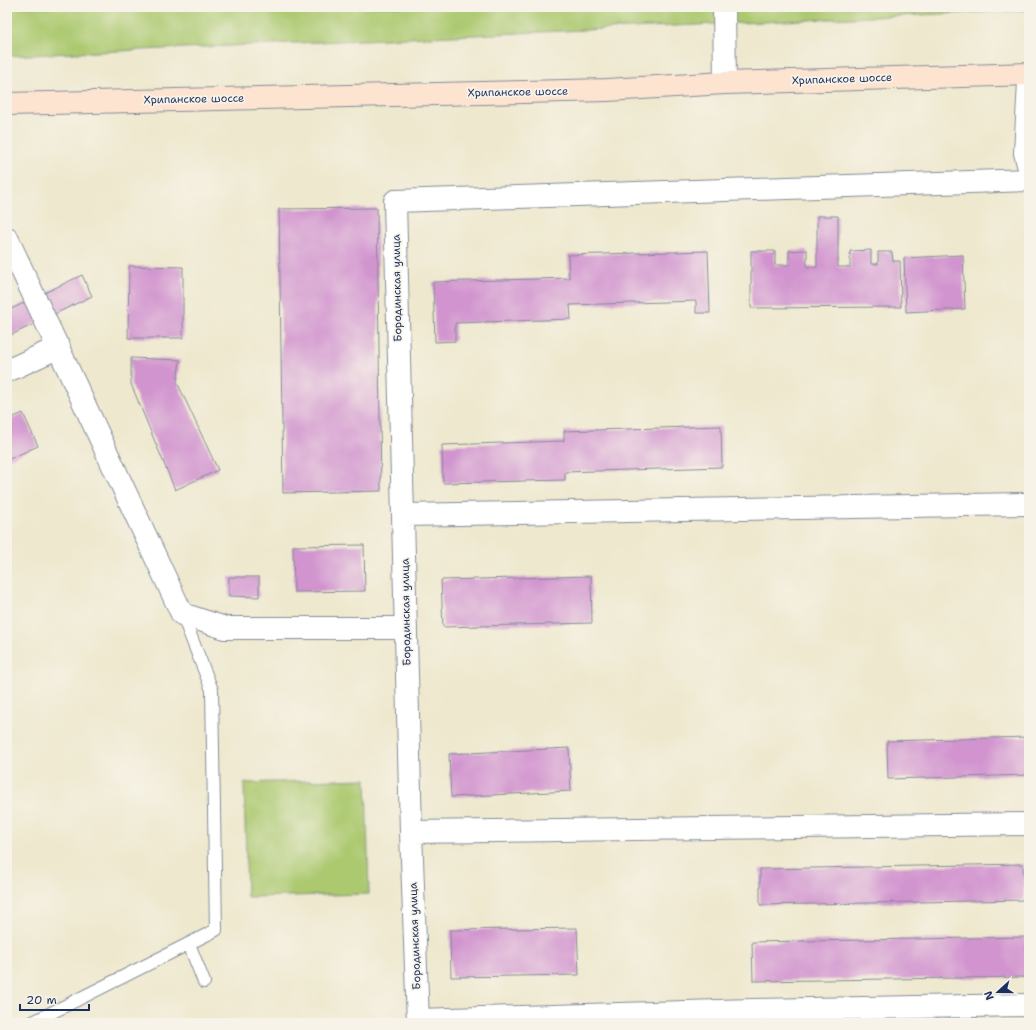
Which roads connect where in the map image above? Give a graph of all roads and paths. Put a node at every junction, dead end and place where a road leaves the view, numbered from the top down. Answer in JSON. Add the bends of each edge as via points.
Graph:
{"nodes":[{"id":1,"x":724,"y":7,"type":"edge"},
{"id":2,"x":1029,"y":74,"type":"edge"},
{"id":3,"x":725,"y":83,"type":"junction"},
{"id":4,"x":1029,"y":83,"type":"edge"},
{"id":5,"x":7,"y":104,"type":"edge"},
{"id":6,"x":1029,"y":168,"type":"edge"},
{"id":7,"x":1029,"y":180,"type":"edge"},
{"id":8,"x":7,"y":238,"type":"edge"},
{"id":9,"x":59,"y":347,"type":"junction"},
{"id":10,"x":7,"y":371,"type":"edge"},
{"id":11,"x":1029,"y":504,"type":"edge"},
{"id":12,"x":403,"y":515,"type":"junction"},
{"id":13,"x":182,"y":614,"type":"junction"},
{"id":14,"x":406,"y":628,"type":"junction"},
{"id":15,"x":1029,"y":824,"type":"edge"},
{"id":16,"x":411,"y":832,"type":"junction"},
{"id":17,"x":189,"y":944,"type":"junction"},
{"id":18,"x":204,"y":982,"type":"dead end"},
{"id":19,"x":1029,"y":1005,"type":"edge"},
{"id":20,"x":752,"y":1016,"type":"edge"},
{"id":21,"x":418,"y":1022,"type":"edge"},
{"id":22,"x":31,"y":1023,"type":"edge"}],
"edges":[{"from":1,"to":3,"type":"street"},
{"from":2,"to":3,"type":"main road","name":"Хрипанское шоссе"},
{"from":3,"to":5,"type":"main road","name":"Хрипанское шоссе","via":[[607,90]]},
{"from":4,"to":6,"type":"street","via":[[1025,153]]},
{"from":7,"to":12,"type":"street","name":"Бородинская улица","via":[[395,201]]},
{"from":8,"to":9,"type":"street"},
{"from":9,"to":10,"type":"street"},
{"from":9,"to":13,"type":"street"},
{"from":11,"to":12,"type":"street"},
{"from":12,"to":14,"type":"street","name":"Бородинская улица"},
{"from":13,"to":14,"type":"street","via":[[225,628]]},
{"from":13,"to":17,"type":"lane","via":[[212,690],[216,930]]},
{"from":14,"to":16,"type":"street","name":"Бородинская улица"},
{"from":15,"to":16,"type":"street"},
{"from":16,"to":21,"type":"street","name":"Бородинская улица"},
{"from":17,"to":18,"type":"lane"},
{"from":17,"to":22,"type":"lane"},
{"from":19,"to":20,"type":"street"},
{"from":20,"to":21,"type":"street"}]}
